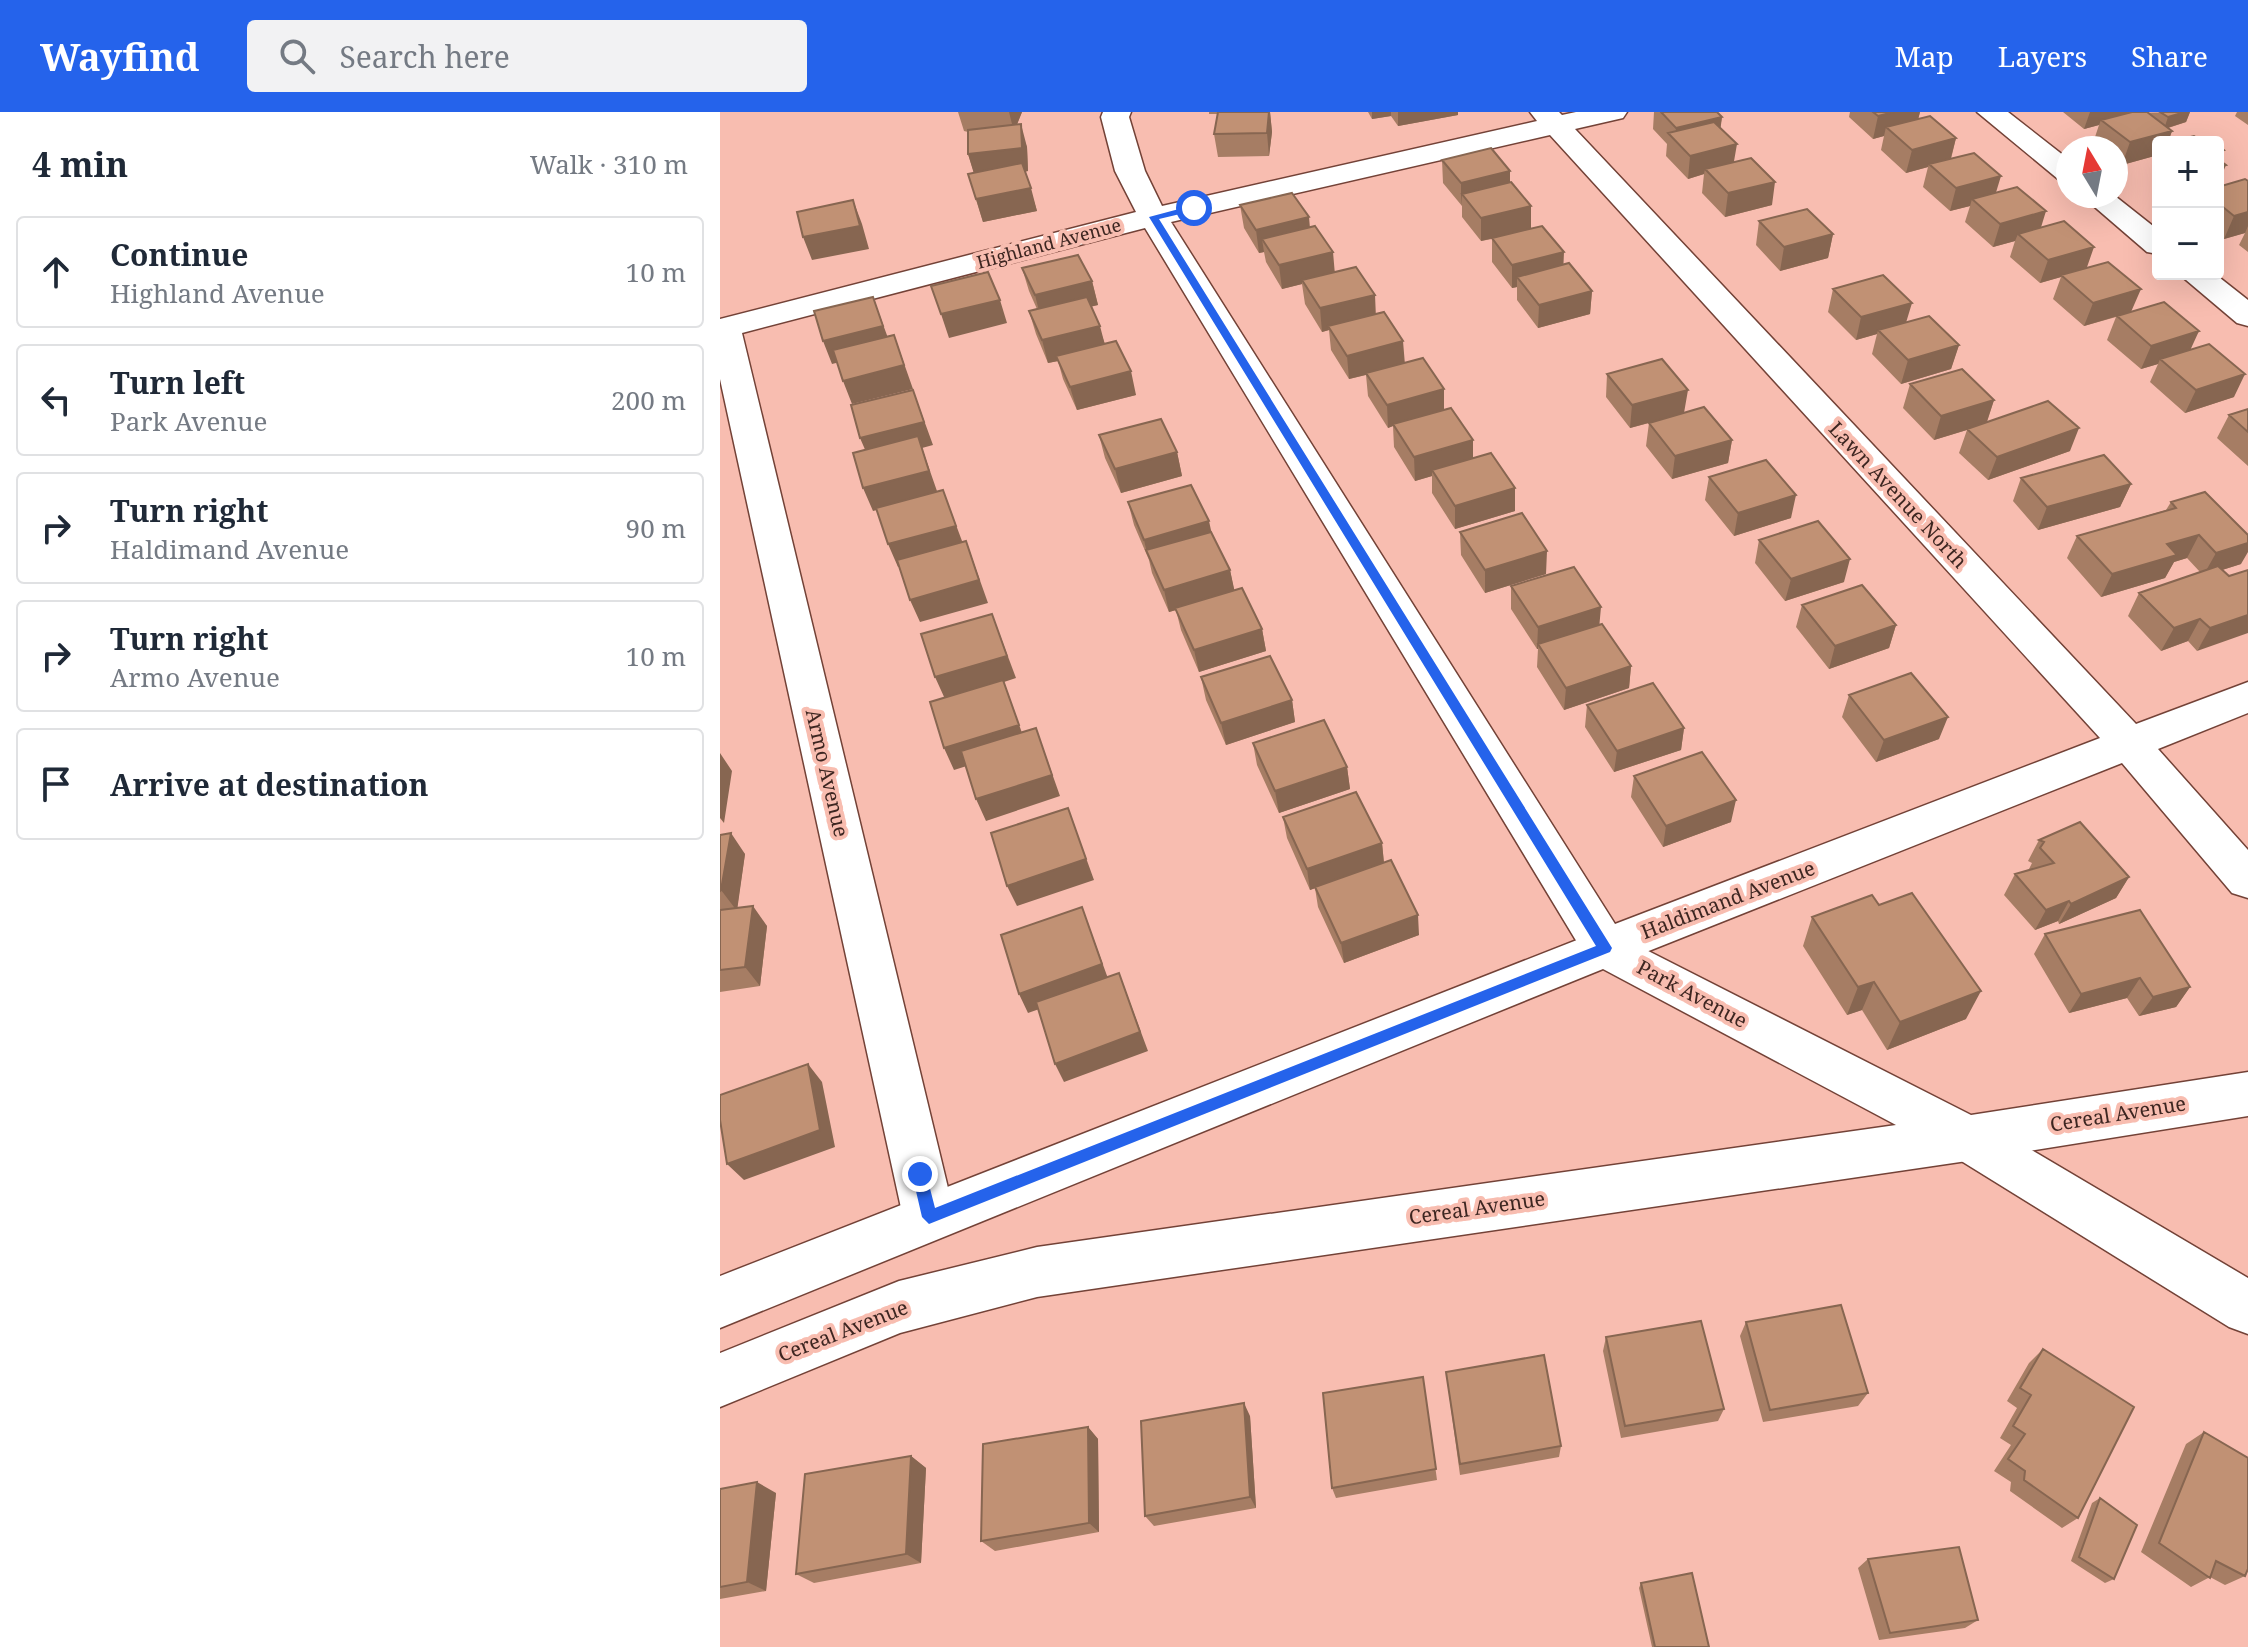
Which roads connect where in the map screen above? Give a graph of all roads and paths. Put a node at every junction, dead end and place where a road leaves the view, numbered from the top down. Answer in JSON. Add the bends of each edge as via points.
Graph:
{"nodes":[{"id":1,"x":1117,"y":112,"type":"edge"},
{"id":2,"x":1613,"y":112,"type":"edge"},
{"id":3,"x":1991,"y":112,"type":"edge"},
{"id":4,"x":1550,"y":119,"type":"edge"},
{"id":5,"x":2056,"y":163,"type":"edge"},
{"id":6,"x":2112,"y":208,"type":"edge"},
{"id":7,"x":1153,"y":217,"type":"junction"},
{"id":8,"x":2152,"y":240,"type":"edge"},
{"id":9,"x":2203,"y":280,"type":"edge"},
{"id":10,"x":2248,"y":316,"type":"edge"},
{"id":11,"x":722,"y":329,"type":"edge"},
{"id":12,"x":2248,"y":697,"type":"edge"},
{"id":13,"x":2129,"y":743,"type":"junction"},
{"id":14,"x":2248,"y":880,"type":"edge"},
{"id":15,"x":1605,"y":948,"type":"junction"},
{"id":16,"x":2248,"y":1094,"type":"edge"},
{"id":17,"x":1967,"y":1138,"type":"junction"},
{"id":18,"x":929,"y":1217,"type":"junction"},
{"id":19,"x":720,"y":1302,"type":"edge"},
{"id":20,"x":2248,"y":1308,"type":"edge"},
{"id":21,"x":720,"y":1380,"type":"edge"}],
"edges":[{"from":1,"to":7,"type":"street","via":[[1130,171]]},
{"from":2,"to":4,"type":"street","name":"Highland Avenue"},
{"from":3,"to":5,"type":"street"},
{"from":4,"to":7,"type":"street","name":"Highland Avenue"},
{"from":4,"to":13,"type":"street","name":"Lawn Avenue North"},
{"from":6,"to":8,"type":"street"},
{"from":7,"to":11,"type":"street","name":"Highland Avenue"},
{"from":7,"to":15,"type":"street"},
{"from":9,"to":10,"type":"street"},
{"from":11,"to":18,"type":"street","name":"Armo Avenue"},
{"from":12,"to":13,"type":"street","name":"Haldimand Avenue"},
{"from":13,"to":14,"type":"street","name":"Lawn Avenue North"},
{"from":13,"to":15,"type":"street","name":"Haldimand Avenue"},
{"from":15,"to":17,"type":"street","name":"Park Avenue"},
{"from":15,"to":18,"type":"street","name":"Haldimand Avenue"},
{"from":16,"to":17,"type":"street","name":"Cereal Avenue"},
{"from":17,"to":20,"type":"street","name":"Park Avenue"},
{"from":17,"to":21,"type":"street","name":"Cereal Avenue","via":[[1037,1272],[899,1307]]},
{"from":18,"to":19,"type":"street","name":"Haldimand Avenue"}]}
